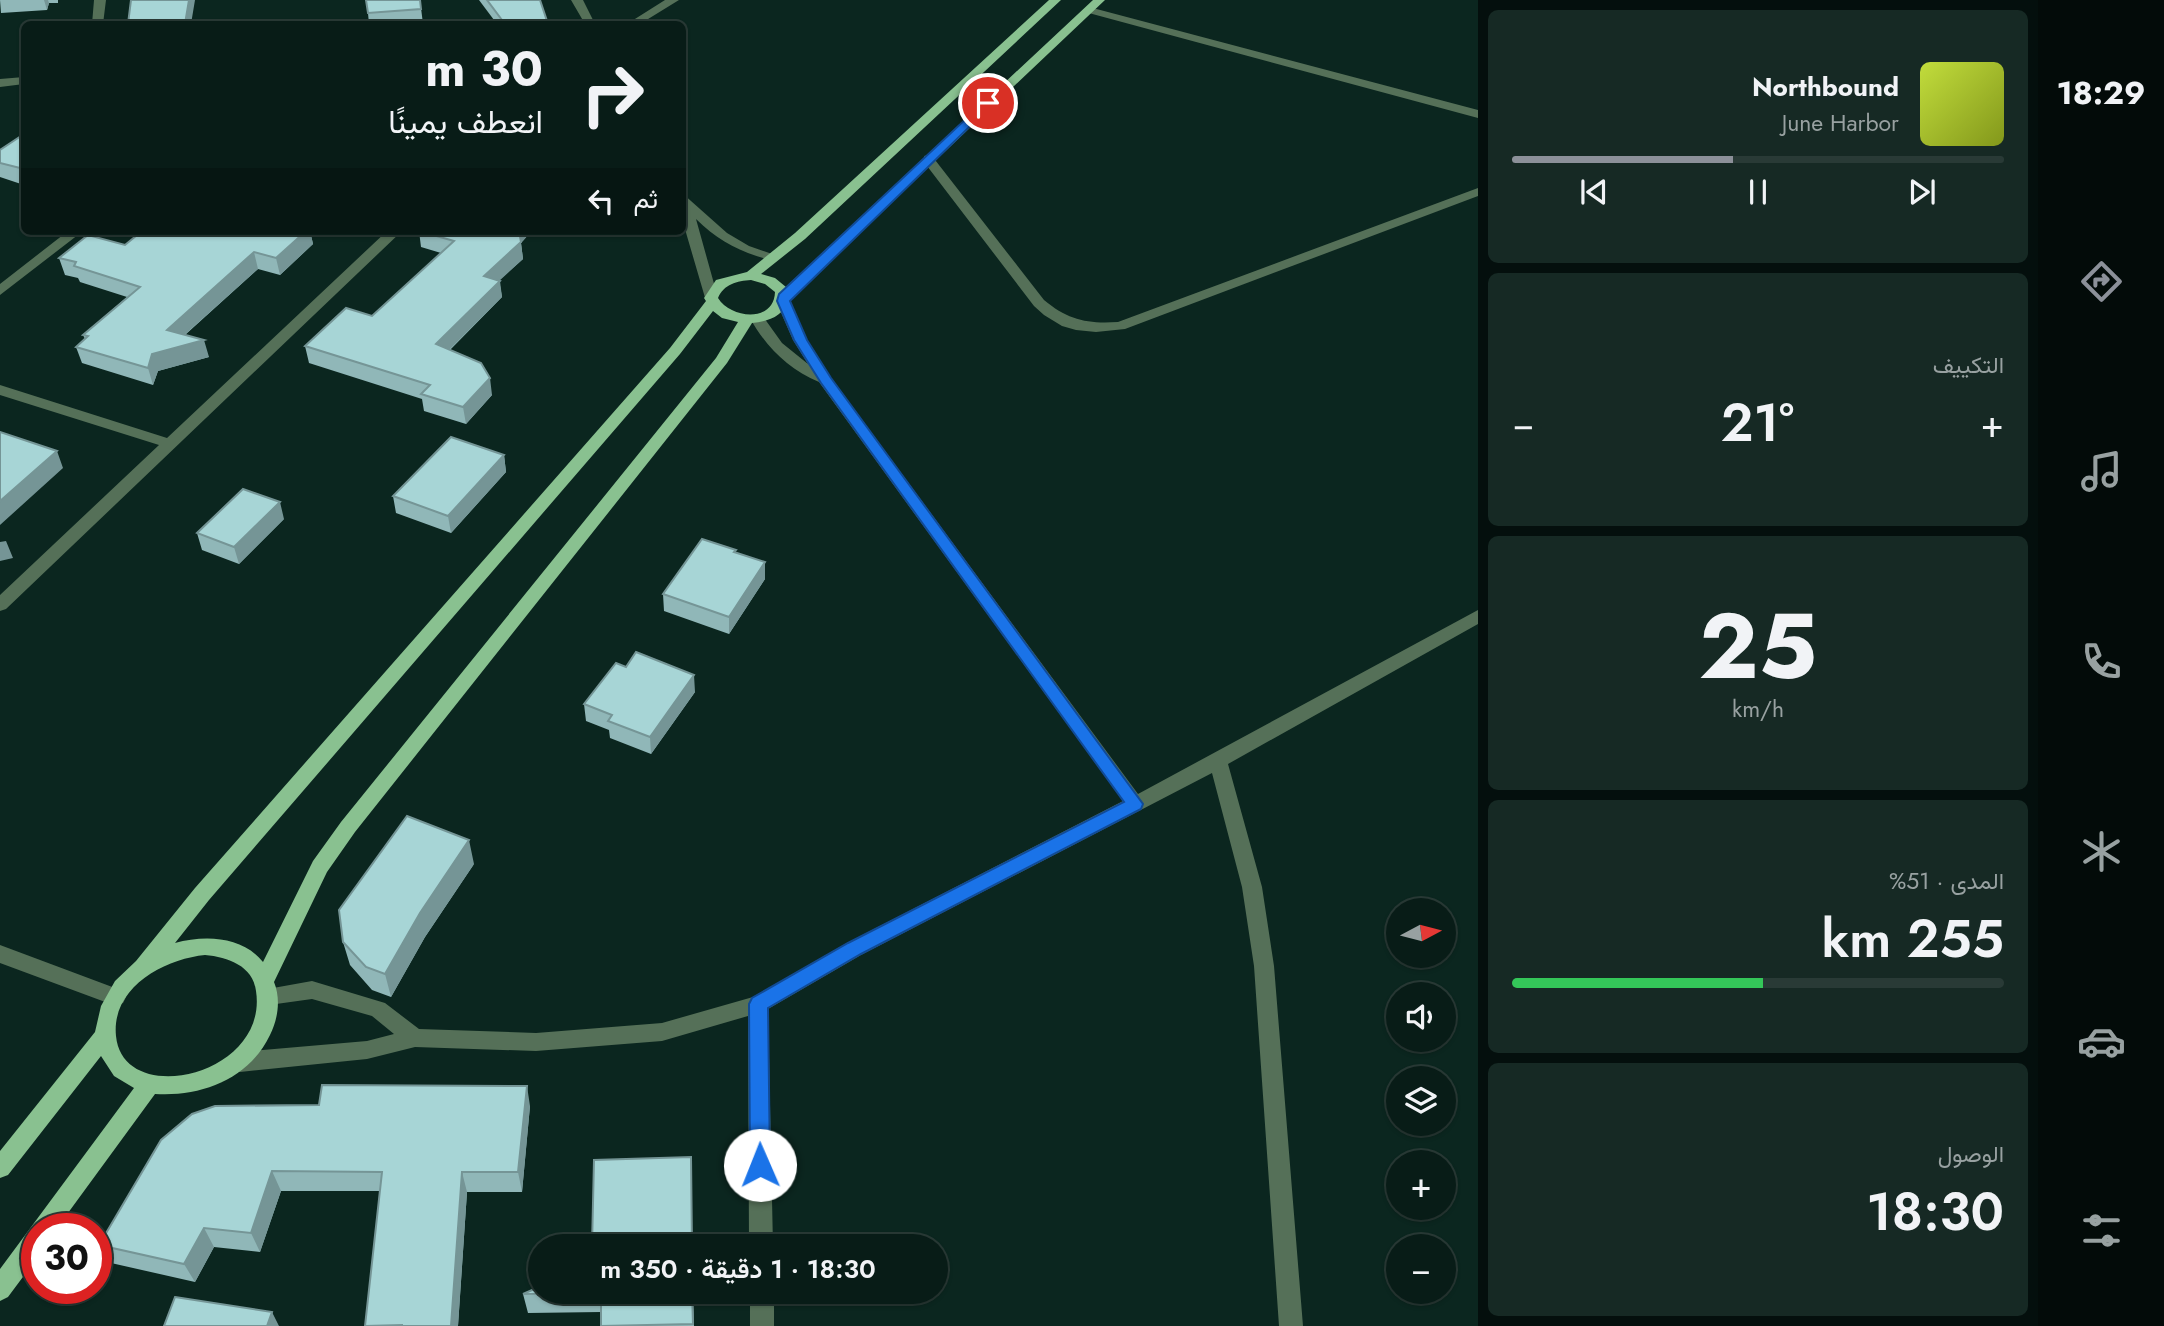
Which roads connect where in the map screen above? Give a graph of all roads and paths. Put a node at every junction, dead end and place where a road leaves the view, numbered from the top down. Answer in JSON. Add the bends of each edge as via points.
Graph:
{"nodes":[{"id":1,"x":100,"y":0,"type":"edge"},
{"id":2,"x":577,"y":0,"type":"edge"},
{"id":3,"x":673,"y":0,"type":"edge"},
{"id":4,"x":1055,"y":0,"type":"edge"},
{"id":5,"x":1099,"y":0,"type":"edge"},
{"id":6,"x":1089,"y":10,"type":"junction"},
{"id":7,"x":98,"y":21,"type":"edge"},
{"id":8,"x":588,"y":21,"type":"edge"},
{"id":9,"x":638,"y":21,"type":"edge"},
{"id":10,"x":21,"y":81,"type":"edge"},
{"id":11,"x":0,"y":83,"type":"edge"},
{"id":12,"x":1478,"y":114,"type":"edge"},
{"id":13,"x":928,"y":159,"type":"junction"},
{"id":14,"x":1478,"y":192,"type":"edge"},
{"id":15,"x":686,"y":204,"type":"edge"},
{"id":16,"x":686,"y":211,"type":"edge"},
{"id":17,"x":71,"y":235,"type":"edge"},
{"id":18,"x":391,"y":235,"type":"edge"},
{"id":19,"x":774,"y":257,"type":"junction"},
{"id":20,"x":751,"y":276,"type":"junction"},
{"id":21,"x":0,"y":291,"type":"edge"},
{"id":22,"x":783,"y":299,"type":"junction"},
{"id":23,"x":712,"y":301,"type":"junction"},
{"id":24,"x":752,"y":319,"type":"junction"},
{"id":25,"x":825,"y":380,"type":"junction"},
{"id":26,"x":0,"y":390,"type":"edge"},
{"id":27,"x":169,"y":443,"type":"junction"},
{"id":28,"x":0,"y":606,"type":"edge"},
{"id":29,"x":1478,"y":616,"type":"edge"},
{"id":30,"x":1218,"y":761,"type":"junction"},
{"id":31,"x":1135,"y":804,"type":"junction"},
{"id":32,"x":0,"y":954,"type":"edge"},
{"id":33,"x":143,"y":968,"type":"junction"},
{"id":34,"x":267,"y":988,"type":"junction"},
{"id":35,"x":116,"y":997,"type":"junction"},
{"id":36,"x":758,"y":1004,"type":"junction"},
{"id":37,"x":105,"y":1034,"type":"junction"},
{"id":38,"x":415,"y":1038,"type":"junction"},
{"id":39,"x":240,"y":1062,"type":"junction"},
{"id":40,"x":150,"y":1084,"type":"junction"},
{"id":41,"x":0,"y":1168,"type":"edge"},
{"id":42,"x":55,"y":1213,"type":"edge"},
{"id":43,"x":761,"y":1234,"type":"edge"},
{"id":44,"x":21,"y":1260,"type":"edge"},
{"id":45,"x":0,"y":1289,"type":"edge"},
{"id":46,"x":762,"y":1304,"type":"edge"},
{"id":47,"x":762,"y":1326,"type":"edge"},
{"id":48,"x":1291,"y":1326,"type":"edge"}],
"edges":[{"from":1,"to":7,"type":"street"},
{"from":2,"to":8,"type":"street"},
{"from":3,"to":9,"type":"street"},
{"from":4,"to":19,"type":"main road"},
{"from":5,"to":6,"type":"main road"},
{"from":6,"to":12,"type":"street"},
{"from":6,"to":13,"type":"main road"},
{"from":10,"to":11,"type":"street"},
{"from":13,"to":14,"type":"street","via":[[1039,303],[1058,320],[1100,328],[1140,319]]},
{"from":13,"to":22,"type":"main road"},
{"from":15,"to":19,"type":"street","via":[[724,240]]},
{"from":16,"to":23,"type":"street"},
{"from":17,"to":21,"type":"street"},
{"from":18,"to":27,"type":"street"},
{"from":19,"to":20,"type":"main road"},
{"from":20,"to":22,"type":"main road","via":[[777,286]]},
{"from":20,"to":23,"type":"main road","via":[[728,280],[713,291]]},
{"from":22,"to":24,"type":"main road","via":[[779,309]]},
{"from":22,"to":25,"type":"street","via":[[800,340]]},
{"from":23,"to":24,"type":"main road","via":[[721,312]]},
{"from":23,"to":33,"type":"main road","via":[[675,351],[202,894]]},
{"from":24,"to":25,"type":"street","via":[[780,353]]},
{"from":24,"to":34,"type":"main road","via":[[348,827],[320,867]]},
{"from":25,"to":31,"type":"street"},
{"from":26,"to":27,"type":"street"},
{"from":27,"to":28,"type":"street"},
{"from":29,"to":30,"type":"street"},
{"from":30,"to":31,"type":"street"},
{"from":30,"to":48,"type":"street","via":[[1252,887],[1264,966]]},
{"from":31,"to":36,"type":"street"},
{"from":32,"to":35,"type":"street"},
{"from":33,"to":34,"type":"main road","via":[[188,947],[213,947],[235,952],[253,964]]},
{"from":33,"to":35,"type":"main road"},
{"from":34,"to":38,"type":"street","via":[[312,990],[378,1009]]},
{"from":34,"to":39,"type":"main road","via":[[268,1015]]},
{"from":35,"to":37,"type":"main road"},
{"from":36,"to":38,"type":"street","via":[[662,1032],[536,1042]]},
{"from":36,"to":43,"type":"street"},
{"from":37,"to":40,"type":"main road","via":[[111,1057],[127,1074]]},
{"from":37,"to":41,"type":"main road"},
{"from":38,"to":39,"type":"street","via":[[367,1050]]},
{"from":39,"to":40,"type":"main road","via":[[206,1080],[178,1086]]},
{"from":40,"to":42,"type":"main road"},
{"from":44,"to":45,"type":"main road"},
{"from":46,"to":47,"type":"street"}]}
